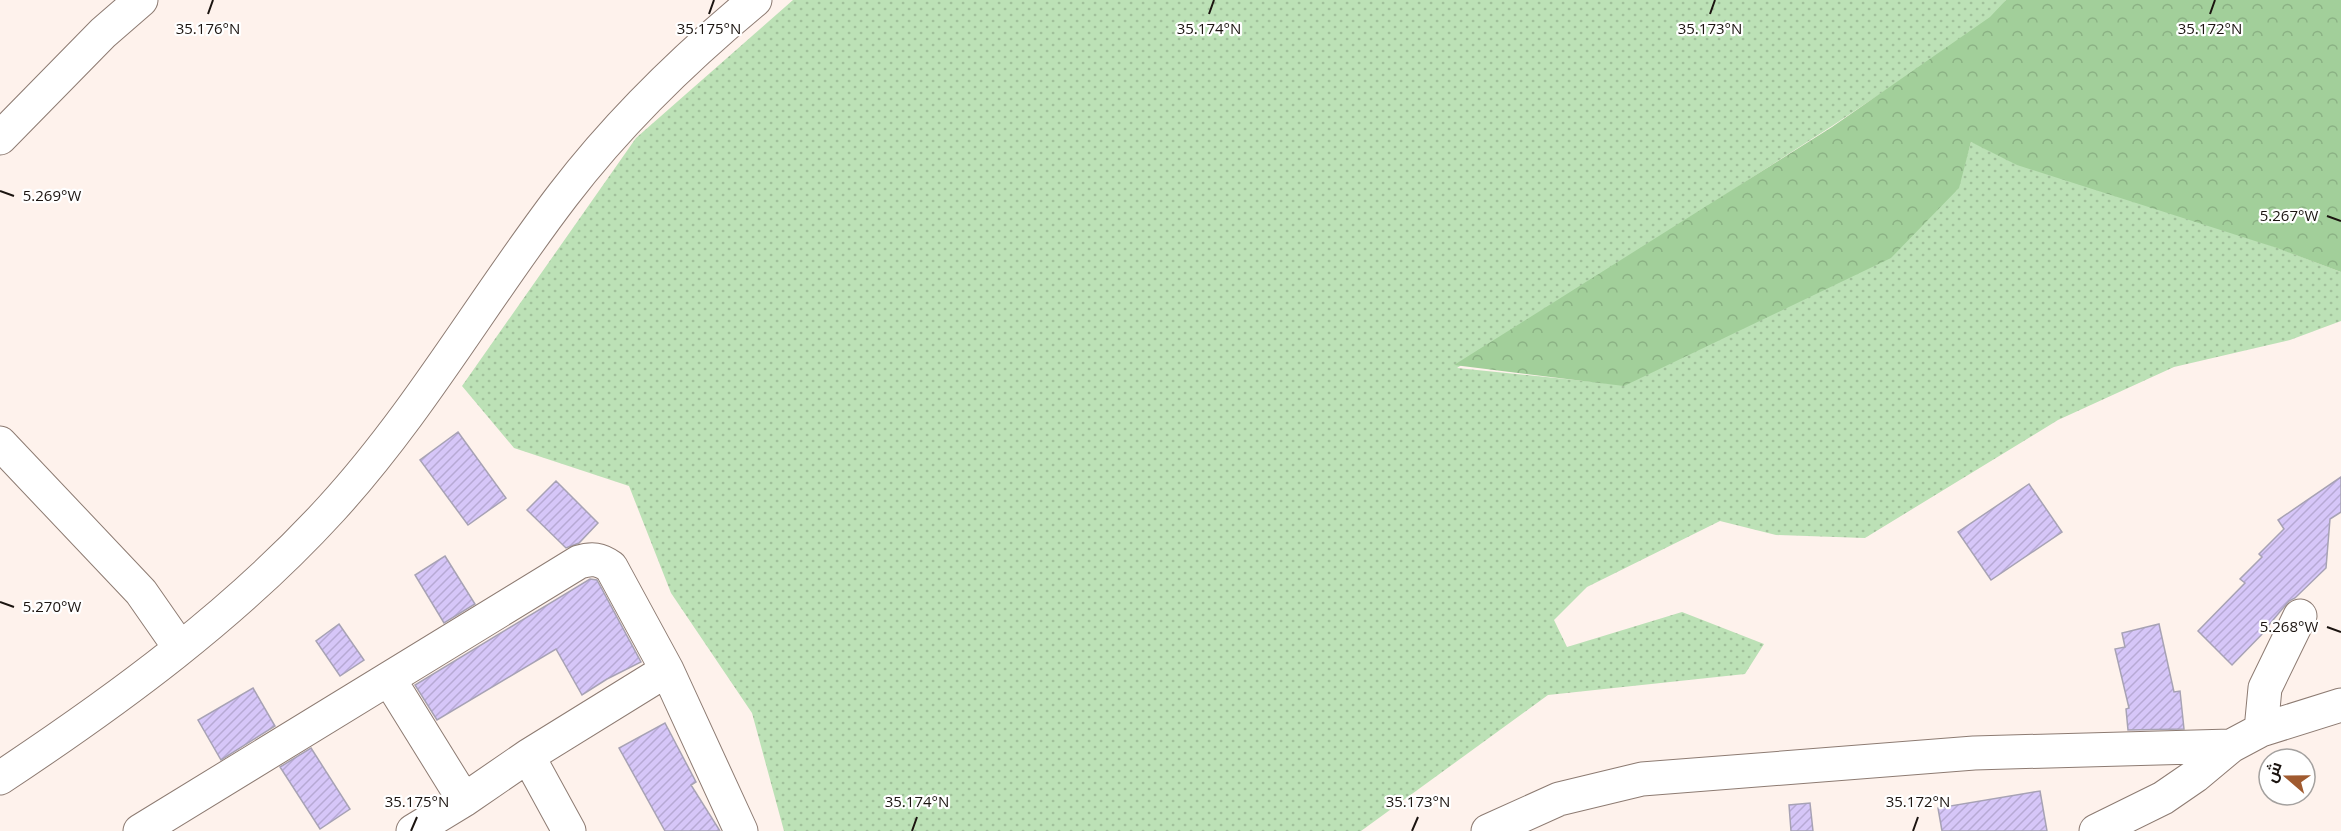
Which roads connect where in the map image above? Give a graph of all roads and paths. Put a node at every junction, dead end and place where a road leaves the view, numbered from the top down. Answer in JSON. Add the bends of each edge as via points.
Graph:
{"nodes":[{"id":1,"x":141,"y":0,"type":"edge"},
{"id":2,"x":755,"y":0,"type":"edge"},
{"id":3,"x":0,"y":138,"type":"edge"},
{"id":4,"x":1,"y":444,"type":"edge"},
{"id":5,"x":2300,"y":616,"type":"dead end"},
{"id":6,"x":180,"y":648,"type":"junction"},
{"id":7,"x":667,"y":670,"type":"junction"},
{"id":8,"x":389,"y":679,"type":"junction"},
{"id":9,"x":2341,"y":705,"type":"edge"},
{"id":10,"x":2261,"y":730,"type":"junction"},
{"id":11,"x":2231,"y":746,"type":"junction"},
{"id":12,"x":528,"y":756,"type":"junction"},
{"id":13,"x":0,"y":778,"type":"edge"},
{"id":14,"x":464,"y":800,"type":"junction"},
{"id":15,"x":140,"y":831,"type":"edge"},
{"id":16,"x":413,"y":831,"type":"edge"},
{"id":17,"x":569,"y":831,"type":"edge"},
{"id":18,"x":741,"y":831,"type":"edge"},
{"id":19,"x":1488,"y":831,"type":"edge"},
{"id":20,"x":2096,"y":831,"type":"edge"}],
"edges":[{"from":1,"to":3,"type":"street"},
{"from":2,"to":6,"type":"street","via":[[676,70],[622,125],[565,193],[428,387],[333,507],[267,574]]},
{"from":4,"to":6,"type":"street","via":[[141,592]]},
{"from":5,"to":10,"type":"street","via":[[2265,688]]},
{"from":6,"to":13,"type":"street","via":[[124,693]]},
{"from":7,"to":8,"type":"street","via":[[611,567],[591,559],[579,562]]},
{"from":7,"to":12,"type":"street"},
{"from":7,"to":18,"type":"street"},
{"from":8,"to":14,"type":"street"},
{"from":8,"to":15,"type":"street"},
{"from":9,"to":10,"type":"street"},
{"from":10,"to":11,"type":"street"},
{"from":11,"to":19,"type":"street","via":[[1974,753],[1642,779],[1559,799]]},
{"from":11,"to":20,"type":"street","via":[[2163,798]]},
{"from":12,"to":14,"type":"street"},
{"from":12,"to":17,"type":"street"},
{"from":14,"to":16,"type":"street"}]}
